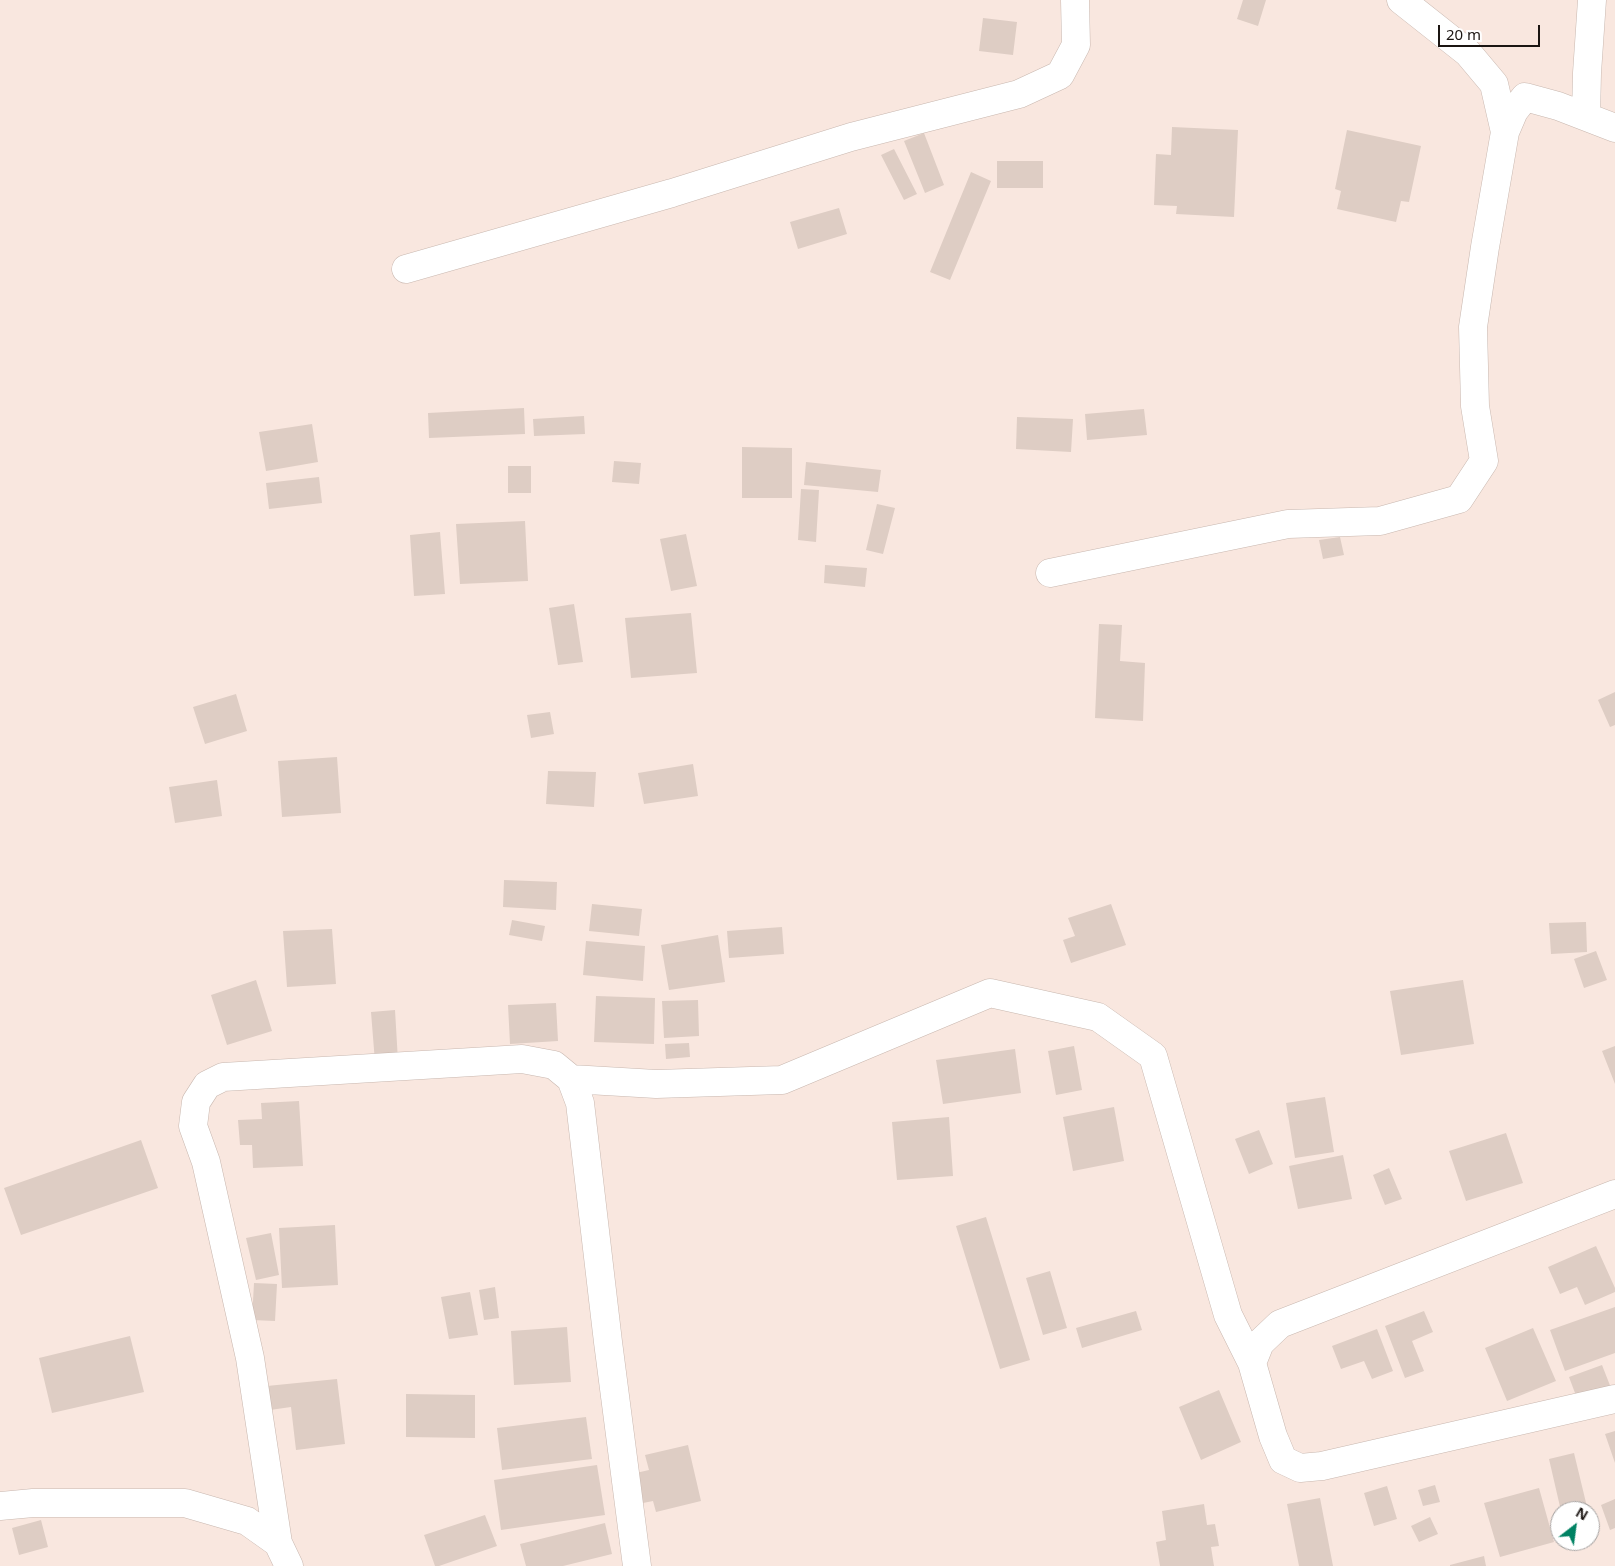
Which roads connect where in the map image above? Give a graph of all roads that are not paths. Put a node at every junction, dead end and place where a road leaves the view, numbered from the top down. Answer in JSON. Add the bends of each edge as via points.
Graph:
{"nodes":[{"id":1,"x":1075,"y":0,"type":"edge"},
{"id":2,"x":1401,"y":0,"type":"edge"},
{"id":3,"x":1592,"y":0,"type":"edge"},
{"id":4,"x":1586,"y":116,"type":"junction"},
{"id":5,"x":1615,"y":128,"type":"edge"},
{"id":6,"x":1505,"y":132,"type":"junction"},
{"id":7,"x":406,"y":269,"type":"dead end"},
{"id":8,"x":1050,"y":573,"type":"dead end"},
{"id":9,"x":571,"y":1079,"type":"junction"},
{"id":10,"x":1615,"y":1194,"type":"edge"},
{"id":11,"x":1252,"y":1363,"type":"junction"},
{"id":12,"x":1615,"y":1399,"type":"edge"},
{"id":13,"x":0,"y":1506,"type":"edge"},
{"id":14,"x":284,"y":1554,"type":"edge"},
{"id":15,"x":637,"y":1566,"type":"edge"}],
"edges":[{"from":1,"to":7,"type":"street","via":[[1076,45],[1060,75],[1019,94],[850,137],[672,193]]},
{"from":2,"to":6,"type":"street","via":[[1468,53],[1494,84]]},
{"from":3,"to":4,"type":"street"},
{"from":4,"to":5,"type":"street"},
{"from":4,"to":6,"type":"street","via":[[1525,97],[1514,111]]},
{"from":6,"to":8,"type":"street","via":[[1473,327],[1476,406],[1484,461],[1459,499],[1380,521],[1288,524]]},
{"from":9,"to":11,"type":"street","via":[[656,1084],[782,1080],[990,993],[1098,1017],[1153,1056],[1228,1314]]},
{"from":9,"to":14,"type":"street","via":[[554,1065],[522,1058],[251,1074],[223,1077],[207,1086],[196,1102],[193,1126],[206,1162],[250,1358]]},
{"from":9,"to":15,"type":"street","via":[[580,1103]]},
{"from":10,"to":11,"type":"street","via":[[1280,1324],[1260,1343]]},
{"from":11,"to":12,"type":"street","via":[[1273,1436],[1284,1460],[1300,1468],[1322,1466]]},
{"from":13,"to":14,"type":"street","via":[[185,1503],[246,1521]]}]}
